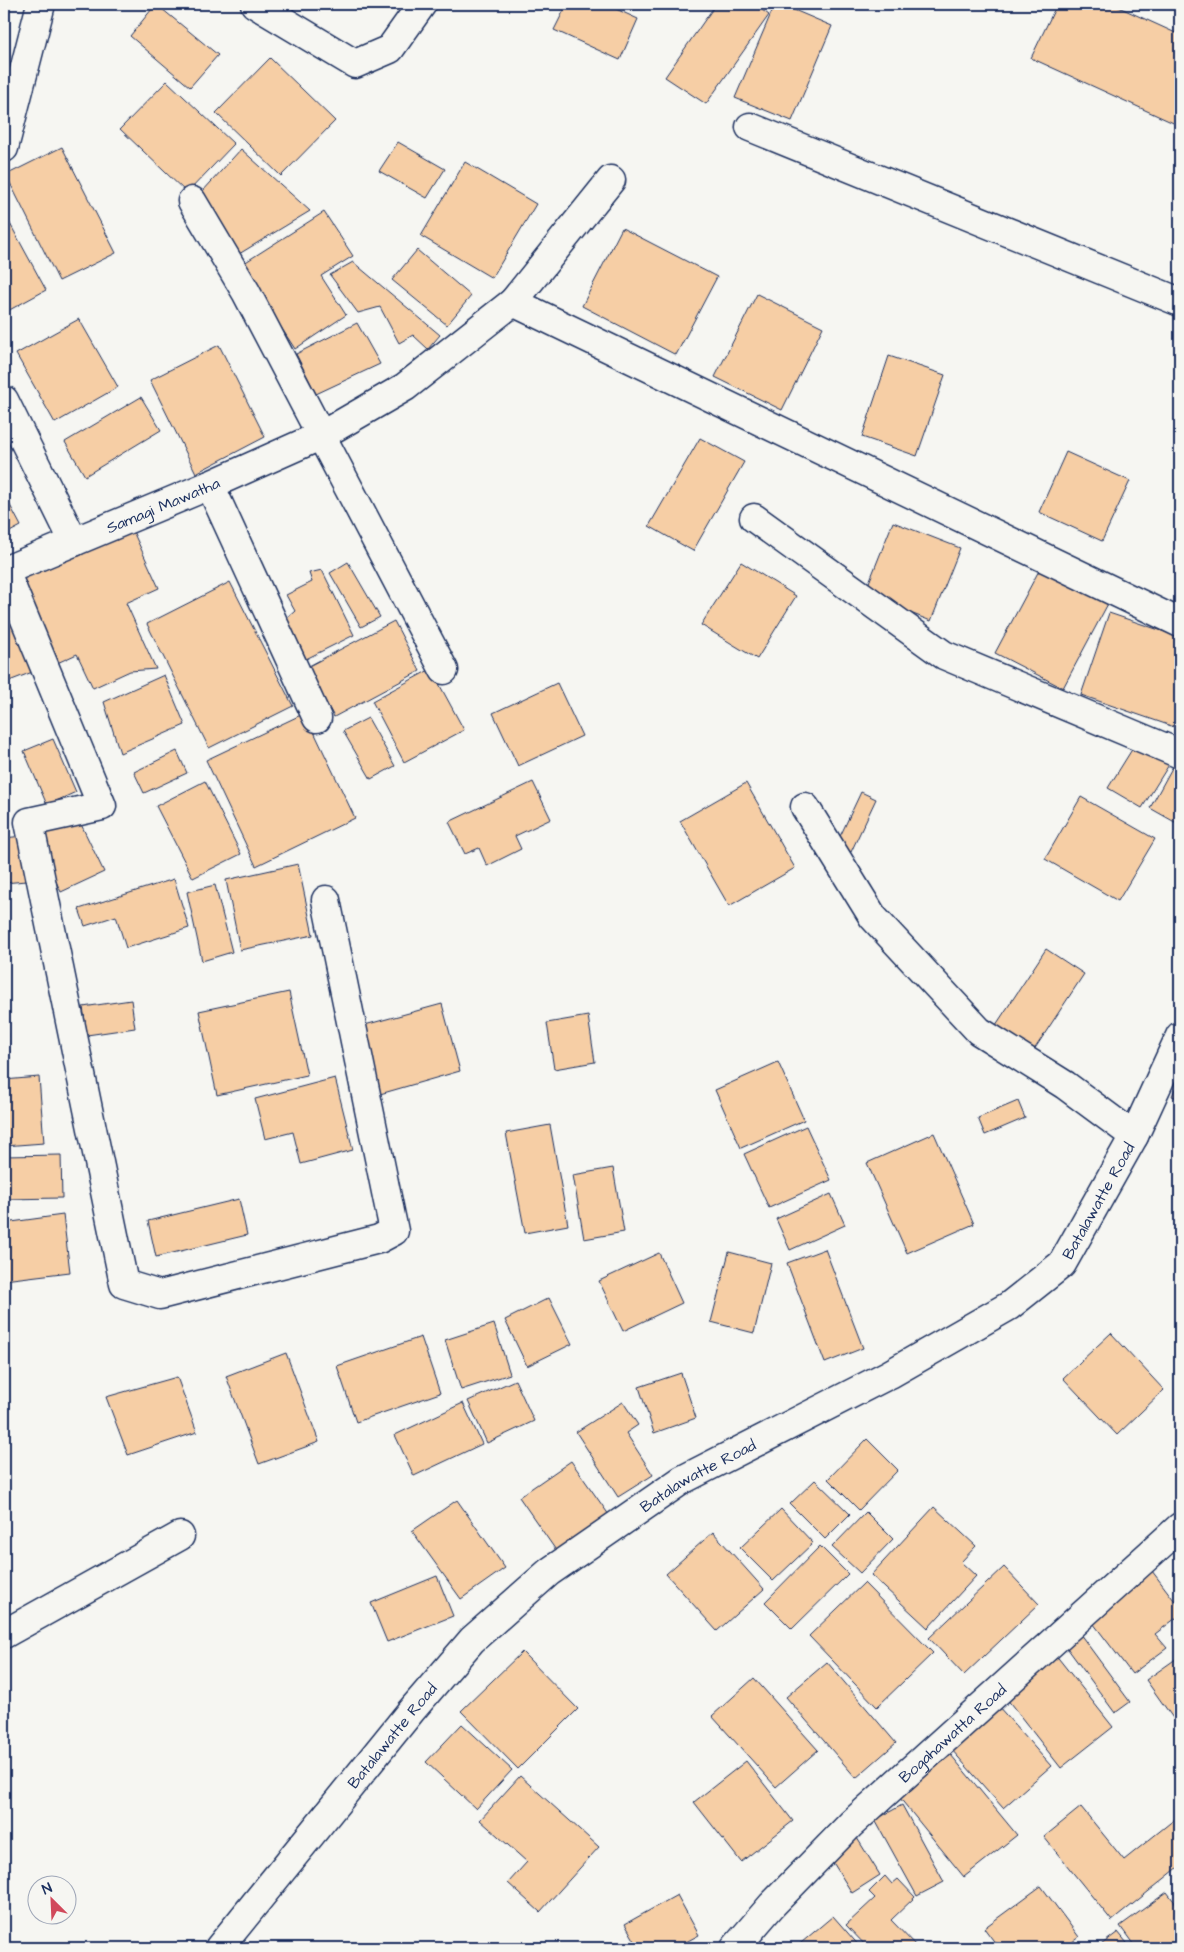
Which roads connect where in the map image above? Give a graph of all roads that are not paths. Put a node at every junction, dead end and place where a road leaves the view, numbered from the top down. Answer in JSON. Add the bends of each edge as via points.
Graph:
{"nodes":[{"id":1,"x":41,"y":4,"type":"edge"},
{"id":2,"x":255,"y":4,"type":"edge"},
{"id":3,"x":422,"y":4,"type":"edge"},
{"id":4,"x":750,"y":127,"type":"dead end"},
{"id":5,"x":4,"y":148,"type":"edge"},
{"id":6,"x":610,"y":180,"type":"dead end"},
{"id":7,"x":192,"y":201,"type":"dead end"},
{"id":8,"x":513,"y":302,"type":"junction"},
{"id":9,"x":1180,"y":302,"type":"edge"},
{"id":10,"x":4,"y":400,"type":"edge"},
{"id":11,"x":322,"y":435,"type":"junction"},
{"id":12,"x":210,"y":485,"type":"junction"},
{"id":13,"x":754,"y":518,"type":"dead end"},
{"id":14,"x":74,"y":542,"type":"junction"},
{"id":15,"x":5,"y":571,"type":"edge"},
{"id":16,"x":1180,"y":624,"type":"edge"},
{"id":17,"x":444,"y":670,"type":"dead end"},
{"id":18,"x":317,"y":718,"type":"dead end"},
{"id":19,"x":1180,"y":754,"type":"edge"},
{"id":20,"x":805,"y":807,"type":"dead end"},
{"id":21,"x":326,"y":900,"type":"dead end"},
{"id":22,"x":1180,"y":1036,"type":"edge"},
{"id":23,"x":1134,"y":1136,"type":"junction"},
{"id":24,"x":1180,"y":1527,"type":"edge"},
{"id":25,"x":180,"y":1536,"type":"dead end"},
{"id":26,"x":4,"y":1634,"type":"edge"},
{"id":27,"x":219,"y":1948,"type":"edge"},
{"id":28,"x":735,"y":1948,"type":"edge"}],
"edges":[{"from":1,"to":5,"type":"street"},
{"from":2,"to":3,"type":"street","via":[[355,64],[390,50]]},
{"from":4,"to":9,"type":"street"},
{"from":6,"to":8,"type":"street","name":"Samagi Mawatha"},
{"from":7,"to":11,"type":"street","via":[[246,292]]},
{"from":8,"to":11,"type":"street","name":"Samagi Mawatha","via":[[405,388]]},
{"from":8,"to":16,"type":"street"},
{"from":10,"to":14,"type":"street"},
{"from":11,"to":12,"type":"street","name":"Samagi Mawatha"},
{"from":11,"to":17,"type":"street"},
{"from":12,"to":14,"type":"street","name":"Samagi Mawatha"},
{"from":12,"to":18,"type":"street"},
{"from":13,"to":19,"type":"street","via":[[944,655]]},
{"from":14,"to":15,"type":"street","name":"Samagi Mawatha"},
{"from":15,"to":21,"type":"street","via":[[102,806],[29,822],[124,1284],[160,1295],[380,1239],[394,1230]]},
{"from":20,"to":23,"type":"street","via":[[873,917],[979,1031],[1065,1085]]},
{"from":22,"to":23,"type":"street","name":"Batalawatte Road"},
{"from":23,"to":27,"type":"street","name":"Batalawatte Road","via":[[1062,1264],[1010,1306],[890,1374],[682,1480],[549,1572],[472,1640]]},
{"from":24,"to":28,"type":"street","name":"Bogahawatta Road","via":[[851,1824]]},
{"from":25,"to":26,"type":"street"}]}
